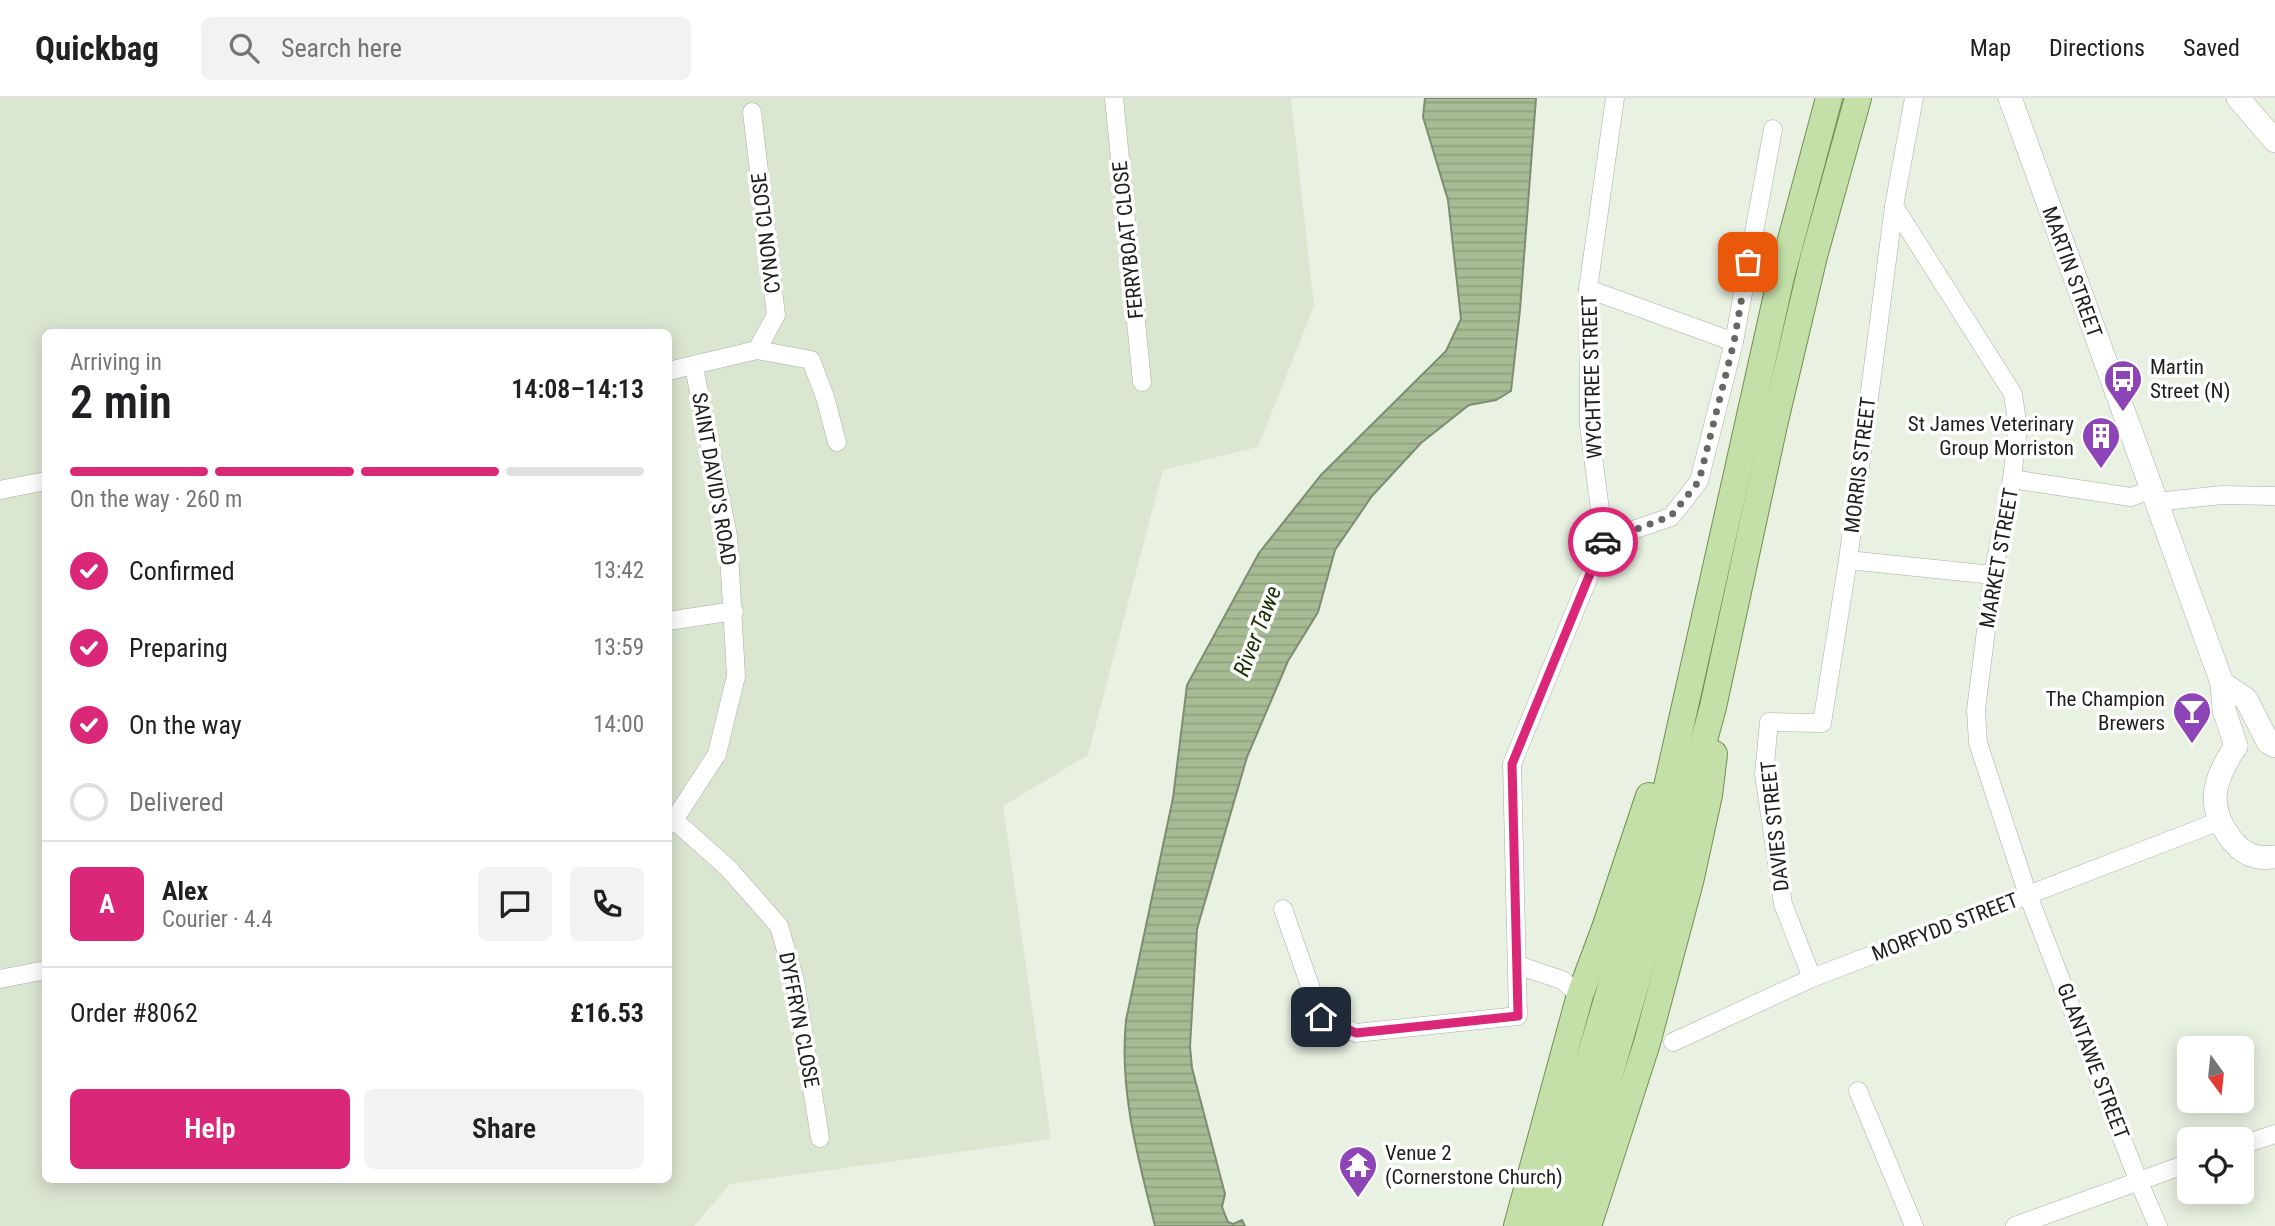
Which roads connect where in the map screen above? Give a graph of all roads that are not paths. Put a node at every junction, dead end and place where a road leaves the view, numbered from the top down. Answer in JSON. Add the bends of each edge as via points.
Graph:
{"nodes":[{"id":1,"x":1114,"y":98,"type":"edge"},
{"id":2,"x":1615,"y":98,"type":"edge"},
{"id":3,"x":1829,"y":98,"type":"edge"},
{"id":4,"x":1858,"y":98,"type":"edge"},
{"id":5,"x":1914,"y":98,"type":"edge"},
{"id":6,"x":2010,"y":98,"type":"edge"},
{"id":7,"x":2238,"y":98,"type":"edge"},
{"id":8,"x":752,"y":112,"type":"dead end"},
{"id":9,"x":1773,"y":130,"type":"dead end"},
{"id":10,"x":2275,"y":141,"type":"edge"},
{"id":11,"x":1894,"y":206,"type":"junction"},
{"id":12,"x":1588,"y":289,"type":"junction"},
{"id":13,"x":1734,"y":342,"type":"junction"},
{"id":14,"x":757,"y":350,"type":"junction"},
{"id":15,"x":694,"y":367,"type":"junction"},
{"id":16,"x":672,"y":370,"type":"edge"},
{"id":17,"x":1142,"y":382,"type":"dead end"},
{"id":18,"x":837,"y":443,"type":"dead end"},
{"id":19,"x":2012,"y":479,"type":"junction"},
{"id":20,"x":42,"y":482,"type":"edge"},
{"id":21,"x":0,"y":490,"type":"edge"},
{"id":22,"x":2153,"y":496,"type":"junction"},
{"id":23,"x":2275,"y":496,"type":"edge"},
{"id":24,"x":1604,"y":540,"type":"junction"},
{"id":25,"x":1848,"y":560,"type":"junction"},
{"id":26,"x":1993,"y":576,"type":"junction"},
{"id":27,"x":734,"y":611,"type":"junction"},
{"id":28,"x":672,"y":620,"type":"edge"},
{"id":29,"x":2222,"y":683,"type":"junction"},
{"id":30,"x":1688,"y":691,"type":"junction"},
{"id":31,"x":1713,"y":707,"type":"junction"},
{"id":32,"x":1822,"y":723,"type":"joint"},
{"id":33,"x":2271,"y":744,"type":"edge"},
{"id":34,"x":2236,"y":746,"type":"junction"},
{"id":35,"x":672,"y":821,"type":"edge"},
{"id":36,"x":2220,"y":821,"type":"junction"},
{"id":37,"x":672,"y":823,"type":"edge"},
{"id":38,"x":2275,"y":857,"type":"edge"},
{"id":39,"x":2028,"y":895,"type":"junction"},
{"id":40,"x":1283,"y":909,"type":"dead end"},
{"id":41,"x":1517,"y":965,"type":"junction"},
{"id":42,"x":42,"y":971,"type":"edge"},
{"id":43,"x":1812,"y":978,"type":"junction"},
{"id":44,"x":0,"y":979,"type":"edge"},
{"id":45,"x":1580,"y":995,"type":"junction"},
{"id":46,"x":1673,"y":1042,"type":"dead end"},
{"id":47,"x":1858,"y":1091,"type":"dead end"},
{"id":48,"x":2275,"y":1134,"type":"edge"},
{"id":49,"x":820,"y":1138,"type":"dead end"},
{"id":50,"x":2254,"y":1141,"type":"edge"},
{"id":51,"x":2177,"y":1167,"type":"edge"},
{"id":52,"x":2138,"y":1180,"type":"junction"},
{"id":53,"x":1517,"y":1226,"type":"edge"},
{"id":54,"x":1540,"y":1226,"type":"edge"},
{"id":55,"x":1566,"y":1226,"type":"edge"},
{"id":56,"x":1588,"y":1226,"type":"edge"},
{"id":57,"x":1914,"y":1226,"type":"edge"},
{"id":58,"x":2014,"y":1226,"type":"edge"},
{"id":59,"x":2158,"y":1226,"type":"edge"}],
"edges":[{"from":1,"to":17,"type":"street","name":"FERRYBOAT CLOSE"},
{"from":2,"to":12,"type":"street","name":"WYCHTREE STREET"},
{"from":3,"to":30,"type":"main road","via":[[1782,277]]},
{"from":4,"to":31,"type":"main road","via":[[1811,269]]},
{"from":5,"to":11,"type":"street","name":"MORRIS STREET"},
{"from":6,"to":22,"type":"main road","name":"MARTIN STREET"},
{"from":7,"to":10,"type":"main road"},
{"from":8,"to":14,"type":"street","name":"CYNON CLOSE","via":[[776,315]]},
{"from":9,"to":13,"type":"street"},
{"from":11,"to":19,"type":"street","name":"MARKET STREET","via":[[2013,394],[2018,428]]},
{"from":11,"to":25,"type":"street","name":"MORRIS STREET"},
{"from":12,"to":13,"type":"street"},
{"from":12,"to":24,"type":"street","name":"WYCHTREE STREET","via":[[1589,426]]},
{"from":13,"to":24,"type":"street","via":[[1699,481],[1671,516]]},
{"from":14,"to":15,"type":"street"},
{"from":14,"to":18,"type":"street","via":[[811,360]]},
{"from":15,"to":16,"type":"street"},
{"from":15,"to":27,"type":"street","name":"SAINT DAVID'S ROAD","via":[[728,536]]},
{"from":19,"to":22,"type":"street","via":[[2131,497]]},
{"from":19,"to":26,"type":"street","name":"MARKET STREET"},
{"from":20,"to":21,"type":"street"},
{"from":22,"to":23,"type":"street"},
{"from":22,"to":29,"type":"main road","name":"MARTIN STREET"},
{"from":24,"to":41,"type":"street","name":"WYCHTREE STREET","via":[[1512,764]]},
{"from":25,"to":26,"type":"street"},
{"from":25,"to":32,"type":"street","name":"MORRIS STREET"},
{"from":26,"to":39,"type":"street","name":"MARKET STREET","via":[[1976,710],[1978,743]]},
{"from":27,"to":28,"type":"street"},
{"from":27,"to":35,"type":"street","name":"SAINT DAVID'S ROAD","via":[[736,676],[717,754]]},
{"from":29,"to":33,"type":"main road","via":[[2246,699]]},
{"from":29,"to":34,"type":"main road","name":"MARTIN STREET","via":[[2224,710]]},
{"from":30,"to":45,"type":"main road"},
{"from":30,"to":54,"type":"main road","via":[[1643,878]]},
{"from":31,"to":55,"type":"main road"},
{"from":31,"to":56,"type":"main road","via":[[1715,745],[1709,795],[1690,882],[1647,1043]]},
{"from":32,"to":43,"type":"street","name":"DAVIES STREET","via":[[1769,722],[1765,774],[1783,904]]},
{"from":33,"to":34,"type":"main road"},
{"from":34,"to":36,"type":"main road","via":[[2222,767],[2215,797]]},
{"from":36,"to":38,"type":"main road","via":[[2245,851],[2257,857]]},
{"from":36,"to":39,"type":"street","name":"MORFYDD STREET"},
{"from":37,"to":49,"type":"street","name":"DYFFRYN CLOSE","via":[[728,868],[779,926],[795,981]]},
{"from":39,"to":43,"type":"street","name":"MORFYDD STREET"},
{"from":39,"to":52,"type":"street","name":"GLANTAWE STREET"},
{"from":40,"to":41,"type":"street","name":"WYCHTREE STREET","via":[[1321,1017],[1356,1033],[1518,1016]]},
{"from":41,"to":45,"type":"street","via":[[1562,980]]},
{"from":42,"to":44,"type":"street"},
{"from":43,"to":46,"type":"street","name":"MORFYDD STREET"},
{"from":45,"to":53,"type":"main road"},
{"from":47,"to":57,"type":"street"},
{"from":48,"to":50,"type":"street"},
{"from":51,"to":52,"type":"street"},
{"from":52,"to":58,"type":"street"},
{"from":52,"to":59,"type":"street","name":"GLANTAWE STREET"}]}
